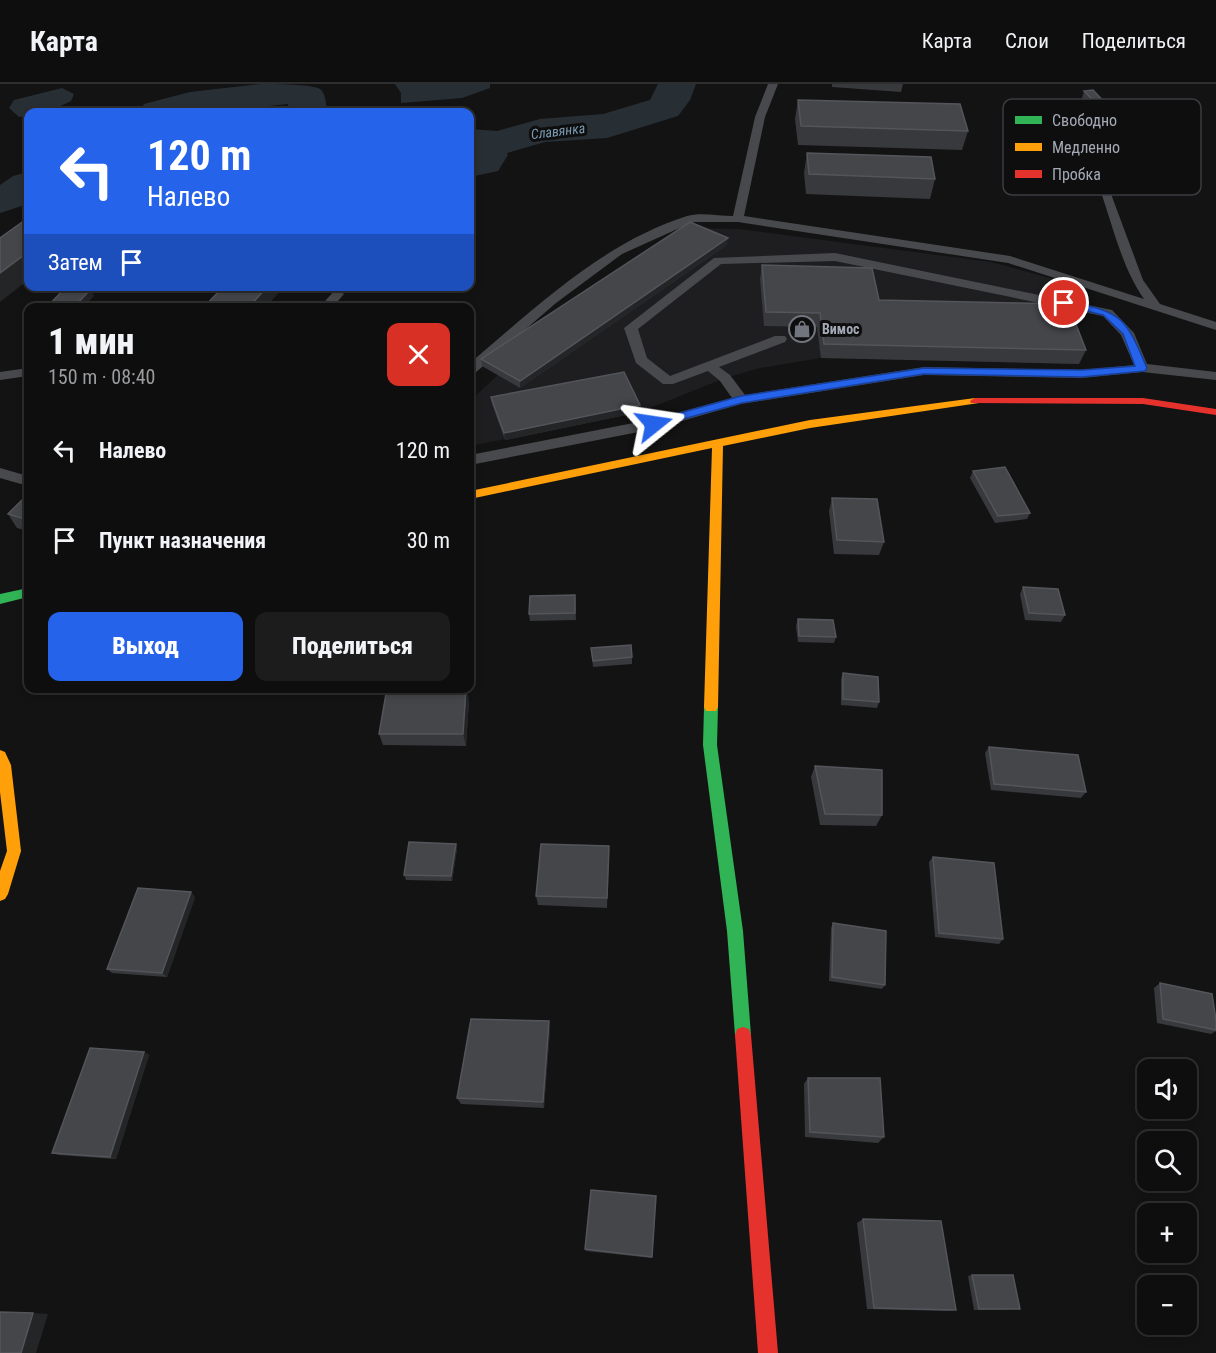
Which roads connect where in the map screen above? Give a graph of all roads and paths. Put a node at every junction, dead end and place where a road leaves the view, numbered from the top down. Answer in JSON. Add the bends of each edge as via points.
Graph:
{"nodes":[{"id":1,"x":773,"y":84,"type":"edge"},
{"id":2,"x":1106,"y":195,"type":"edge"},
{"id":3,"x":738,"y":219,"type":"junction"},
{"id":4,"x":338,"y":294,"type":"dead end"},
{"id":5,"x":330,"y":303,"type":"edge"},
{"id":6,"x":1155,"y":306,"type":"junction"},
{"id":7,"x":1216,"y":326,"type":"edge"},
{"id":8,"x":780,"y":339,"type":"dead end"},
{"id":9,"x":709,"y":365,"type":"junction"},
{"id":10,"x":474,"y":367,"type":"edge"},
{"id":11,"x":1142,"y":368,"type":"junction"},
{"id":12,"x":24,"y":373,"type":"edge"},
{"id":13,"x":0,"y":376,"type":"edge"},
{"id":14,"x":1216,"y":376,"type":"edge"},
{"id":15,"x":741,"y":400,"type":"junction"},
{"id":16,"x":1216,"y":412,"type":"edge"},
{"id":17,"x":718,"y":444,"type":"junction"},
{"id":18,"x":474,"y":459,"type":"edge"},
{"id":19,"x":0,"y":472,"type":"edge"},
{"id":20,"x":24,"y":480,"type":"edge"},
{"id":21,"x":474,"y":494,"type":"edge"},
{"id":22,"x":24,"y":594,"type":"edge"},
{"id":23,"x":0,"y":599,"type":"edge"},
{"id":24,"x":0,"y":756,"type":"edge"},
{"id":25,"x":0,"y":894,"type":"edge"},
{"id":26,"x":768,"y":1353,"type":"edge"}],
"edges":[{"from":1,"to":3,"type":"lane","via":[[760,117]]},
{"from":2,"to":6,"type":"lane","via":[[1137,280]]},
{"from":3,"to":6,"type":"lane","via":[[1010,260]]},
{"from":3,"to":10,"type":"lane","via":[[691,219],[618,251],[552,300]]},
{"from":4,"to":5,"type":"lane"},
{"from":6,"to":7,"type":"lane"},
{"from":8,"to":9,"type":"lane"},
{"from":9,"to":11,"type":"lane","via":[[668,381],[641,360],[631,328],[718,261],[835,257],[1107,313],[1127,333]]},
{"from":9,"to":15,"type":"lane","via":[[725,378]]},
{"from":11,"to":14,"type":"lane"},
{"from":11,"to":15,"type":"lane","via":[[1082,374],[924,371]]},
{"from":12,"to":13,"type":"lane"},
{"from":15,"to":18,"type":"lane","via":[[654,424]]},
{"from":16,"to":17,"type":"street","via":[[1143,401],[981,400],[810,424]]},
{"from":17,"to":21,"type":"street"},
{"from":17,"to":26,"type":"street","via":[[710,744],[735,931]]},
{"from":19,"to":20,"type":"lane"},
{"from":22,"to":23,"type":"street"},
{"from":24,"to":25,"type":"street","via":[[14,851]]}]}
